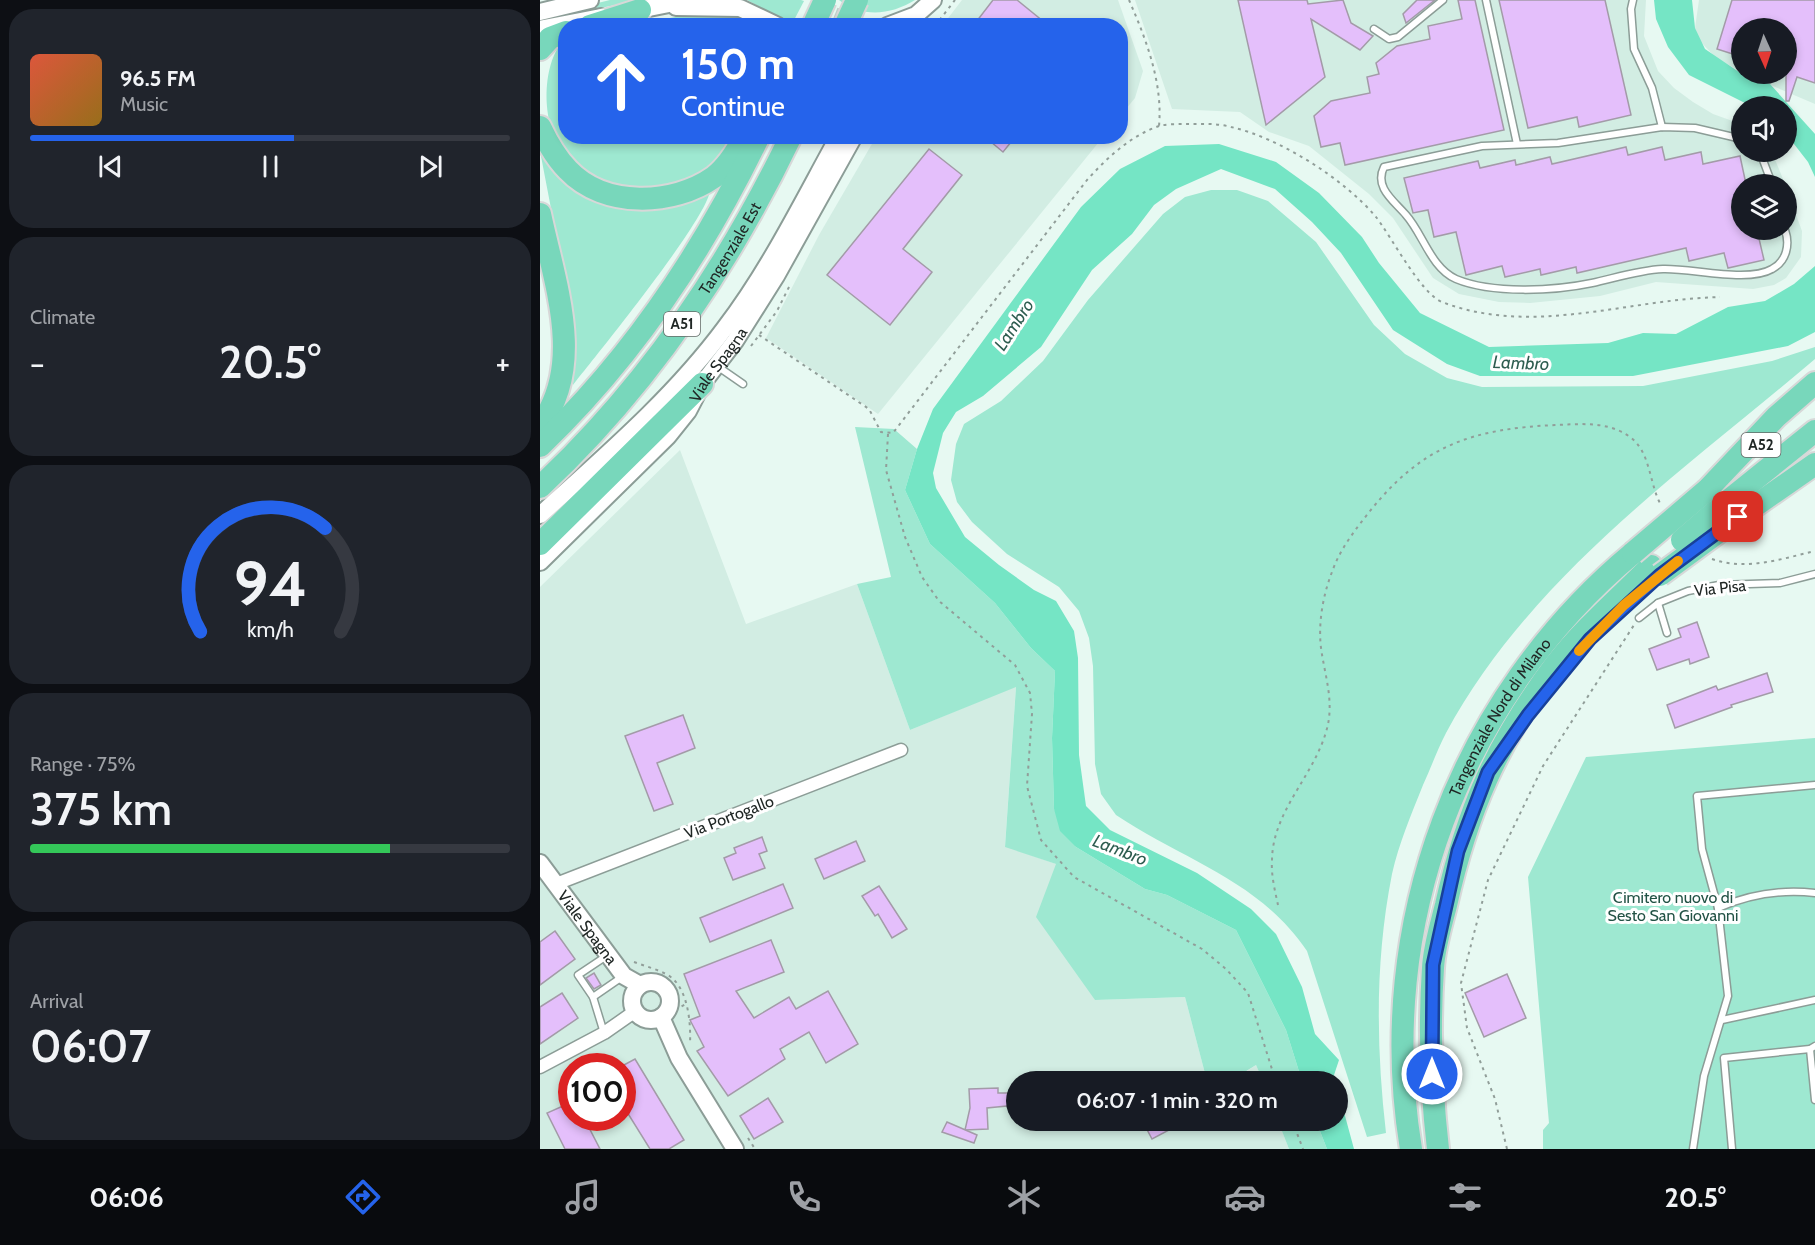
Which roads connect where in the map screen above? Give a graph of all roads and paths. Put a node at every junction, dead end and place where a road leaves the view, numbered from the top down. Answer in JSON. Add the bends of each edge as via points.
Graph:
{"nodes":[{"id":1,"x":554,"y":0,"type":"edge"},
{"id":2,"x":590,"y":0,"type":"edge"},
{"id":3,"x":689,"y":0,"type":"edge"},
{"id":4,"x":815,"y":0,"type":"edge"},
{"id":5,"x":825,"y":0,"type":"edge"},
{"id":6,"x":858,"y":0,"type":"edge"},
{"id":7,"x":933,"y":0,"type":"edge"},
{"id":8,"x":955,"y":0,"type":"edge"},
{"id":9,"x":1130,"y":0,"type":"edge"},
{"id":10,"x":1443,"y":0,"type":"edge"},
{"id":11,"x":1486,"y":0,"type":"edge"},
{"id":12,"x":1633,"y":0,"type":"edge"},
{"id":13,"x":540,"y":3,"type":"edge"},
{"id":14,"x":640,"y":10,"type":"junction"},
{"id":15,"x":540,"y":12,"type":"edge"},
{"id":16,"x":598,"y":18,"type":"edge"},
{"id":17,"x":615,"y":18,"type":"edge"},
{"id":18,"x":761,"y":18,"type":"edge"},
{"id":19,"x":806,"y":18,"type":"edge"},
{"id":20,"x":817,"y":18,"type":"edge"},
{"id":21,"x":849,"y":18,"type":"edge"},
{"id":22,"x":908,"y":18,"type":"edge"},
{"id":23,"x":923,"y":18,"type":"edge"},
{"id":24,"x":941,"y":18,"type":"edge"},
{"id":25,"x":558,"y":26,"type":"edge"},
{"id":26,"x":540,"y":29,"type":"edge"},
{"id":27,"x":1374,"y":29,"type":"dead end"},
{"id":28,"x":558,"y":35,"type":"edge"},
{"id":29,"x":540,"y":48,"type":"edge"},
{"id":30,"x":1159,"y":126,"type":"junction"},
{"id":31,"x":540,"y":127,"type":"edge"},
{"id":32,"x":1662,"y":127,"type":"junction"},
{"id":33,"x":1731,"y":136,"type":"edge"},
{"id":34,"x":1128,"y":143,"type":"edge"},
{"id":35,"x":740,"y":144,"type":"edge"},
{"id":36,"x":755,"y":144,"type":"edge"},
{"id":37,"x":787,"y":144,"type":"edge"},
{"id":38,"x":835,"y":144,"type":"edge"},
{"id":39,"x":850,"y":144,"type":"edge"},
{"id":40,"x":1126,"y":144,"type":"edge"},
{"id":41,"x":1517,"y":144,"type":"junction"},
{"id":42,"x":540,"y":214,"type":"edge"},
{"id":43,"x":1786,"y":240,"type":"edge"},
{"id":44,"x":1720,"y":297,"type":"dead end"},
{"id":45,"x":759,"y":335,"type":"dead end"},
{"id":46,"x":716,"y":366,"type":"junction"},
{"id":47,"x":1815,"y":383,"type":"edge"},
{"id":48,"x":702,"y":384,"type":"junction"},
{"id":49,"x":744,"y":384,"type":"dead end"},
{"id":50,"x":1815,"y":399,"type":"edge"},
{"id":51,"x":540,"y":425,"type":"edge"},
{"id":52,"x":1815,"y":431,"type":"edge"},
{"id":53,"x":888,"y":434,"type":"junction"},
{"id":54,"x":540,"y":446,"type":"edge"},
{"id":55,"x":1815,"y":464,"type":"edge"},
{"id":56,"x":540,"y":487,"type":"edge"},
{"id":57,"x":1707,"y":490,"type":"junction"},
{"id":58,"x":1731,"y":511,"type":"junction"},
{"id":59,"x":1668,"y":513,"type":"dead end"},
{"id":60,"x":540,"y":515,"type":"edge"},
{"id":61,"x":540,"y":544,"type":"edge"},
{"id":62,"x":1815,"y":551,"type":"edge"},
{"id":63,"x":1705,"y":556,"type":"dead end"},
{"id":64,"x":540,"y":562,"type":"edge"},
{"id":65,"x":1815,"y":574,"type":"edge"},
{"id":66,"x":1658,"y":603,"type":"junction"},
{"id":67,"x":1639,"y":618,"type":"joint"},
{"id":68,"x":1667,"y":633,"type":"dead end"},
{"id":69,"x":901,"y":750,"type":"dead end"},
{"id":70,"x":1815,"y":785,"type":"edge"},
{"id":71,"x":540,"y":863,"type":"edge"},
{"id":72,"x":556,"y":884,"type":"junction"},
{"id":73,"x":1815,"y":893,"type":"edge"},
{"id":74,"x":1278,"y":905,"type":"dead end"},
{"id":75,"x":1718,"y":908,"type":"junction"},
{"id":76,"x":608,"y":954,"type":"junction"},
{"id":77,"x":626,"y":968,"type":"junction"},
{"id":78,"x":640,"y":985,"type":"junction"},
{"id":79,"x":593,"y":997,"type":"junction"},
{"id":80,"x":1815,"y":1000,"type":"edge"},
{"id":81,"x":634,"y":1012,"type":"junction"},
{"id":82,"x":661,"y":1017,"type":"junction"},
{"id":83,"x":1722,"y":1020,"type":"junction"},
{"id":84,"x":604,"y":1033,"type":"junction"},
{"id":85,"x":690,"y":1045,"type":"dead end"},
{"id":86,"x":1812,"y":1048,"type":"edge"},
{"id":87,"x":540,"y":1067,"type":"edge"},
{"id":88,"x":1273,"y":1071,"type":"edge"},
{"id":89,"x":1815,"y":1100,"type":"edge"},
{"id":90,"x":743,"y":1130,"type":"dead end"},
{"id":91,"x":1296,"y":1131,"type":"edge"},
{"id":92,"x":735,"y":1149,"type":"edge"},
{"id":93,"x":754,"y":1149,"type":"edge"},
{"id":94,"x":1303,"y":1149,"type":"edge"},
{"id":95,"x":1411,"y":1149,"type":"edge"},
{"id":96,"x":1438,"y":1149,"type":"edge"},
{"id":97,"x":1507,"y":1149,"type":"edge"},
{"id":98,"x":1693,"y":1149,"type":"edge"},
{"id":99,"x":1732,"y":1149,"type":"edge"}],
"edges":[{"from":1,"to":13,"type":"street"},
{"from":2,"to":15,"type":"street"},
{"from":3,"to":14,"type":"street"},
{"from":4,"to":19,"type":"highway"},
{"from":5,"to":20,"type":"highway","bridge":true},
{"from":6,"to":21,"type":"highway","bridge":true},
{"from":7,"to":22,"type":"street"},
{"from":7,"to":23,"type":"street"},
{"from":8,"to":24,"type":"path"},
{"from":9,"to":30,"type":"path","via":[[1156,77]]},
{"from":10,"to":27,"type":"lane","via":[[1398,37],[1389,39]]},
{"from":11,"to":41,"type":"lane"},
{"from":12,"to":32,"type":"lane","via":[[1634,49],[1652,88]]},
{"from":14,"to":16,"type":"street"},
{"from":14,"to":17,"type":"highway"},
{"from":14,"to":18,"type":"street","via":[[740,8]]},
{"from":25,"to":26,"type":"street"},
{"from":28,"to":29,"type":"highway"},
{"from":30,"to":34,"type":"path"},
{"from":30,"to":44,"type":"path","via":[[1232,127],[1315,165],[1356,196],[1376,218],[1439,302],[1496,316],[1542,318],[1680,298]]},
{"from":31,"to":35,"type":"highway","via":[[558,157],[582,181],[606,193],[647,199],[671,196],[715,176]]},
{"from":32,"to":33,"type":"lane","via":[[1695,128]]},
{"from":32,"to":41,"type":"lane"},
{"from":36,"to":54,"type":"highway","name":"Tangenziale Est","number":"A51","via":[[688,268],[606,377]]},
{"from":37,"to":56,"type":"highway","name":"Tangenziale Est","number":"A51","via":[[743,227],[675,335],[613,412]]},
{"from":38,"to":60,"type":"street","name":"Viale Spagna","via":[[769,263],[725,329],[676,386]]},
{"from":39,"to":46,"type":"street","name":"Viale Spagna","via":[[776,276]]},
{"from":40,"to":53,"type":"path","via":[[1086,180],[900,425]]},
{"from":41,"to":43,"type":"lane","via":[[1482,146],[1384,166],[1379,176],[1381,186],[1410,219],[1444,272],[1454,278],[1521,289],[1578,285],[1661,269],[1762,273],[1782,261]]},
{"from":42,"to":51,"type":"highway","via":[[562,330],[564,369],[557,398]]},
{"from":45,"to":53,"type":"path","via":[[869,409],[881,432]]},
{"from":46,"to":48,"type":"street","name":"Viale Spagna"},
{"from":46,"to":49,"type":"lane"},
{"from":47,"to":57,"type":"highway","via":[[1776,417]]},
{"from":48,"to":61,"type":"highway"},
{"from":48,"to":64,"type":"street","name":"Viale Spagna","via":[[688,411],[668,436]]},
{"from":50,"to":57,"type":"highway","name":"Tangenziale Nord di Milano","number":"A52"},
{"from":52,"to":58,"type":"highway","name":"Tangenziale Nord di Milano","number":"A52"},
{"from":53,"to":88,"type":"path","via":[[886,470],[905,537],[922,577],[946,608],[1015,665],[1030,693],[1027,786],[1041,840],[1074,877],[1202,949],[1226,969],[1248,993]]},
{"from":55,"to":58,"type":"highway"},
{"from":57,"to":95,"type":"highway","name":"Tangenziale Nord di Milano","number":"A52","bridge":true,"via":[[1570,612],[1517,677],[1468,760],[1449,801],[1421,888],[1404,989],[1401,1067]]},
{"from":58,"to":96,"type":"highway","name":"Tangenziale Nord di Milano","number":"A52","bridge":true,"via":[[1655,571],[1558,663],[1521,713],[1488,772],[1458,851],[1433,965],[1432,1096]]},
{"from":59,"to":74,"type":"path","via":[[1655,494],[1638,444],[1617,429],[1603,425],[1542,426],[1466,439],[1440,448],[1398,477],[1340,552],[1325,596],[1321,645],[1330,714],[1326,734],[1280,820],[1274,840],[1272,860]]},
{"from":62,"to":63,"type":"path","via":[[1742,565]]},
{"from":65,"to":66,"type":"lane","name":"Via Pisa","via":[[1780,584],[1719,585]]},
{"from":66,"to":67,"type":"lane","name":"Via Pisa"},
{"from":66,"to":68,"type":"lane"},
{"from":67,"to":97,"type":"path","via":[[1543,766],[1488,880],[1461,983],[1467,1028],[1495,1099]]},
{"from":69,"to":72,"type":"street","name":"Via Portogallo"},
{"from":70,"to":75,"type":"lane","via":[[1697,796],[1702,849]]},
{"from":71,"to":72,"type":"street","name":"Viale Spagna"},
{"from":72,"to":76,"type":"street","name":"Viale Spagna"},
{"from":73,"to":75,"type":"lane","via":[[1767,893],[1742,897]]},
{"from":75,"to":83,"type":"lane","via":[[1728,996]]},
{"from":76,"to":77,"type":"street","name":"Viale Spagna"},
{"from":76,"to":79,"type":"lane","via":[[578,975]]},
{"from":77,"to":78,"type":"street","name":"Viale Spagna"},
{"from":77,"to":79,"type":"lane"},
{"from":77,"to":85,"type":"path","via":[[668,975],[681,988]]},
{"from":78,"to":81,"type":"street","via":[[631,1000]]},
{"from":78,"to":82,"type":"street","name":"Viale Spagna","via":[[657,983],[667,990],[670,1002]]},
{"from":79,"to":84,"type":"lane"},
{"from":80,"to":83,"type":"lane"},
{"from":81,"to":82,"type":"street","via":[[650,1021]]},
{"from":81,"to":84,"type":"street"},
{"from":82,"to":92,"type":"street","via":[[679,1059]]},
{"from":83,"to":98,"type":"lane","via":[[1704,1076]]},
{"from":84,"to":87,"type":"street"},
{"from":86,"to":89,"type":"lane"},
{"from":86,"to":99,"type":"lane","via":[[1724,1058]]},
{"from":90,"to":93,"type":"path"},
{"from":91,"to":94,"type":"path"}]}
